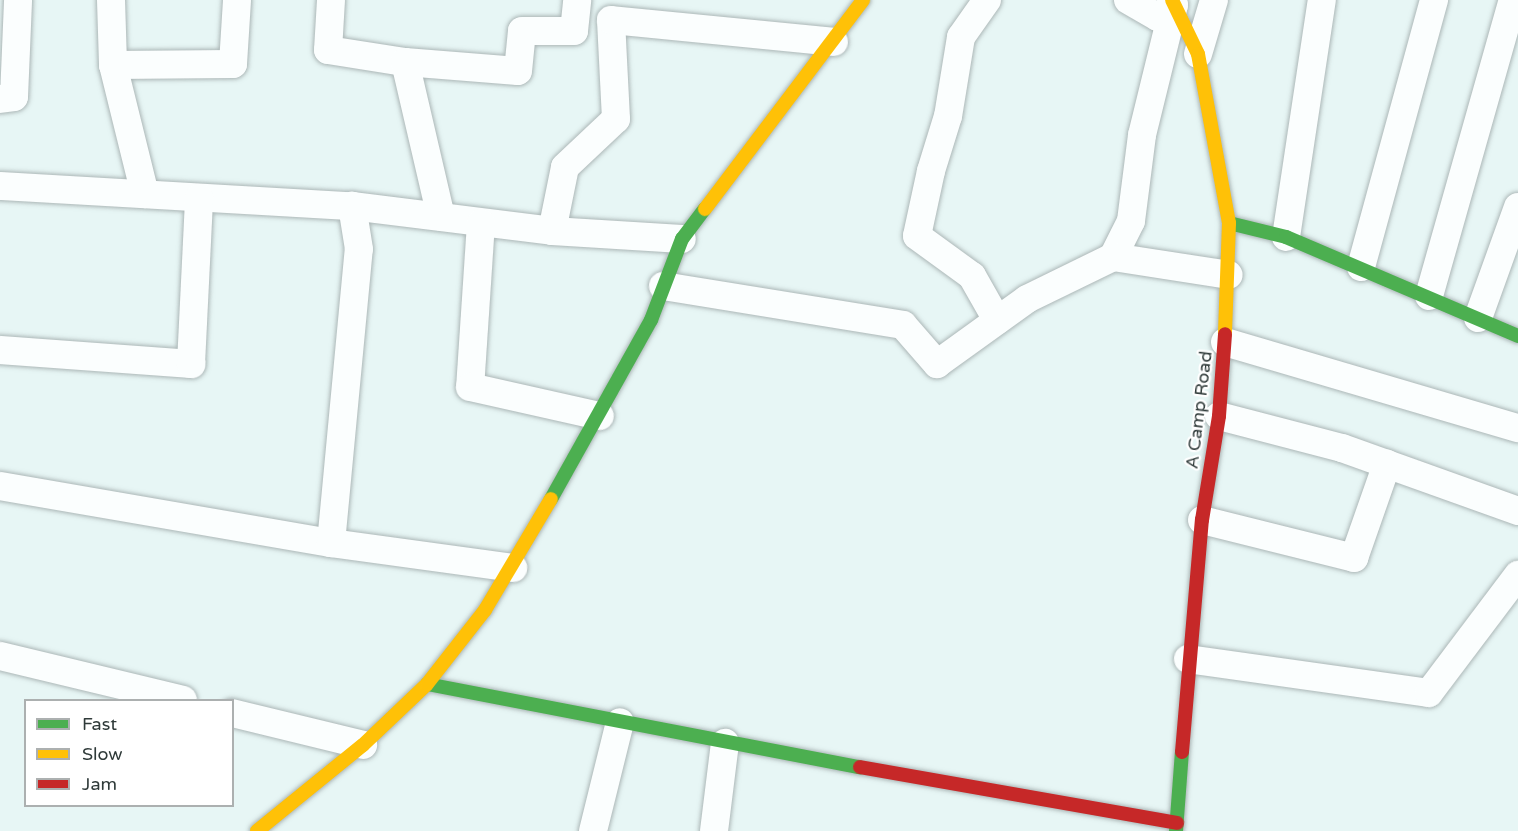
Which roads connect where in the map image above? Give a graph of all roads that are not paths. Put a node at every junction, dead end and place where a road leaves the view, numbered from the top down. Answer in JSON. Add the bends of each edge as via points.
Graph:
{"nodes":[{"id":1,"x":18,"y":0,"type":"edge"},
{"id":2,"x":111,"y":0,"type":"edge"},
{"id":3,"x":237,"y":0,"type":"edge"},
{"id":4,"x":331,"y":0,"type":"edge"},
{"id":5,"x":577,"y":0,"type":"edge"},
{"id":6,"x":864,"y":0,"type":"edge"},
{"id":7,"x":987,"y":0,"type":"edge"},
{"id":8,"x":1128,"y":0,"type":"edge"},
{"id":9,"x":1214,"y":0,"type":"edge"},
{"id":10,"x":1322,"y":0,"type":"edge"},
{"id":11,"x":1434,"y":0,"type":"edge"},
{"id":12,"x":1513,"y":0,"type":"edge"},
{"id":13,"x":1173,"y":2,"type":"edge"},
{"id":14,"x":834,"y":42,"type":"junction"},
{"id":15,"x":1198,"y":54,"type":"junction"},
{"id":16,"x":405,"y":62,"type":"junction"},
{"id":17,"x":113,"y":65,"type":"junction"},
{"id":18,"x":0,"y":99,"type":"edge"},
{"id":19,"x":0,"y":186,"type":"edge"},
{"id":20,"x":145,"y":194,"type":"junction"},
{"id":21,"x":199,"y":198,"type":"junction"},
{"id":22,"x":352,"y":206,"type":"junction"},
{"id":23,"x":1518,"y":207,"type":"edge"},
{"id":24,"x":441,"y":217,"type":"junction"},
{"id":25,"x":481,"y":223,"type":"junction"},
{"id":26,"x":1229,"y":223,"type":"junction"},
{"id":27,"x":552,"y":231,"type":"junction"},
{"id":28,"x":1286,"y":237,"type":"junction"},
{"id":29,"x":682,"y":239,"type":"junction"},
{"id":30,"x":1113,"y":257,"type":"junction"},
{"id":31,"x":1361,"y":267,"type":"junction"},
{"id":32,"x":1229,"y":275,"type":"junction"},
{"id":33,"x":663,"y":286,"type":"junction"},
{"id":34,"x":1429,"y":296,"type":"junction"},
{"id":35,"x":1478,"y":318,"type":"junction"},
{"id":36,"x":998,"y":320,"type":"junction"},
{"id":37,"x":1518,"y":336,"type":"edge"},
{"id":38,"x":1225,"y":342,"type":"junction"},
{"id":39,"x":0,"y":351,"type":"edge"},
{"id":40,"x":600,"y":416,"type":"junction"},
{"id":41,"x":1219,"y":416,"type":"junction"},
{"id":42,"x":1518,"y":428,"type":"edge"},
{"id":43,"x":1387,"y":464,"type":"junction"},
{"id":44,"x":0,"y":486,"type":"edge"},
{"id":45,"x":1518,"y":511,"type":"edge"},
{"id":46,"x":1202,"y":520,"type":"junction"},
{"id":47,"x":331,"y":543,"type":"junction"},
{"id":48,"x":513,"y":568,"type":"junction"},
{"id":49,"x":1518,"y":575,"type":"edge"},
{"id":50,"x":0,"y":656,"type":"edge"},
{"id":51,"x":1188,"y":659,"type":"junction"},
{"id":52,"x":427,"y":684,"type":"junction"},
{"id":53,"x":179,"y":699,"type":"edge"},
{"id":54,"x":234,"y":713,"type":"edge"},
{"id":55,"x":620,"y":722,"type":"junction"},
{"id":56,"x":725,"y":742,"type":"junction"},
{"id":57,"x":363,"y":745,"type":"junction"},
{"id":58,"x":1177,"y":827,"type":"edge"},
{"id":59,"x":257,"y":831,"type":"edge"},
{"id":60,"x":593,"y":831,"type":"edge"},
{"id":61,"x":714,"y":831,"type":"edge"}],
"edges":[{"from":1,"to":18,"type":"street","via":[[14,97]]},
{"from":2,"to":17,"type":"street"},
{"from":3,"to":17,"type":"street","via":[[233,64]]},
{"from":4,"to":16,"type":"street","via":[[328,50]]},
{"from":5,"to":16,"type":"street","via":[[574,31],[522,32],[518,71]]},
{"from":6,"to":14,"type":"street"},
{"from":7,"to":36,"type":"street","via":[[962,37],[948,116],[917,236],[972,276]]},
{"from":8,"to":13,"type":"street","via":[[1158,17]]},
{"from":9,"to":15,"type":"street"},
{"from":10,"to":28,"type":"street"},
{"from":11,"to":31,"type":"street"},
{"from":12,"to":34,"type":"street"},
{"from":13,"to":15,"type":"street","name":"A Camp Road"},
{"from":13,"to":30,"type":"street","via":[[1142,135],[1131,221]]},
{"from":14,"to":27,"type":"street","via":[[611,20],[616,119],[566,167]]},
{"from":14,"to":29,"type":"street","via":[[709,198]]},
{"from":15,"to":26,"type":"street","name":"A Camp Road"},
{"from":16,"to":24,"type":"street"},
{"from":17,"to":20,"type":"street"},
{"from":19,"to":20,"type":"street"},
{"from":20,"to":21,"type":"street"},
{"from":21,"to":22,"type":"street"},
{"from":21,"to":39,"type":"street","via":[[191,364]]},
{"from":22,"to":24,"type":"street"},
{"from":22,"to":47,"type":"street","via":[[359,249]]},
{"from":23,"to":35,"type":"street"},
{"from":24,"to":25,"type":"street"},
{"from":25,"to":27,"type":"street"},
{"from":25,"to":40,"type":"street","via":[[470,387]]},
{"from":26,"to":28,"type":"street"},
{"from":26,"to":32,"type":"street","name":"A Camp Road"},
{"from":27,"to":29,"type":"street"},
{"from":28,"to":31,"type":"street"},
{"from":29,"to":33,"type":"street"},
{"from":30,"to":32,"type":"street"},
{"from":30,"to":36,"type":"street","via":[[1027,299]]},
{"from":31,"to":34,"type":"street"},
{"from":32,"to":38,"type":"street","name":"A Camp Road"},
{"from":33,"to":36,"type":"street","via":[[903,325],[937,364]]},
{"from":33,"to":40,"type":"street","via":[[651,320]]},
{"from":34,"to":35,"type":"street"},
{"from":35,"to":37,"type":"street"},
{"from":38,"to":41,"type":"street","name":"A Camp Road"},
{"from":38,"to":42,"type":"street"},
{"from":40,"to":48,"type":"street"},
{"from":41,"to":43,"type":"street","via":[[1342,448]]},
{"from":41,"to":46,"type":"street","name":"A Camp Road"},
{"from":43,"to":45,"type":"street"},
{"from":43,"to":46,"type":"street","via":[[1354,558]]},
{"from":44,"to":47,"type":"street"},
{"from":46,"to":51,"type":"street","name":"A Camp Road"},
{"from":47,"to":48,"type":"street"},
{"from":48,"to":52,"type":"street"},
{"from":49,"to":51,"type":"street","via":[[1429,693]]},
{"from":50,"to":53,"type":"street"},
{"from":51,"to":58,"type":"street","name":"A Camp Road"},
{"from":52,"to":55,"type":"street"},
{"from":52,"to":57,"type":"street"},
{"from":54,"to":57,"type":"street"},
{"from":55,"to":56,"type":"street"},
{"from":55,"to":60,"type":"street"},
{"from":56,"to":58,"type":"street"},
{"from":56,"to":61,"type":"street"},
{"from":57,"to":59,"type":"street"}]}
